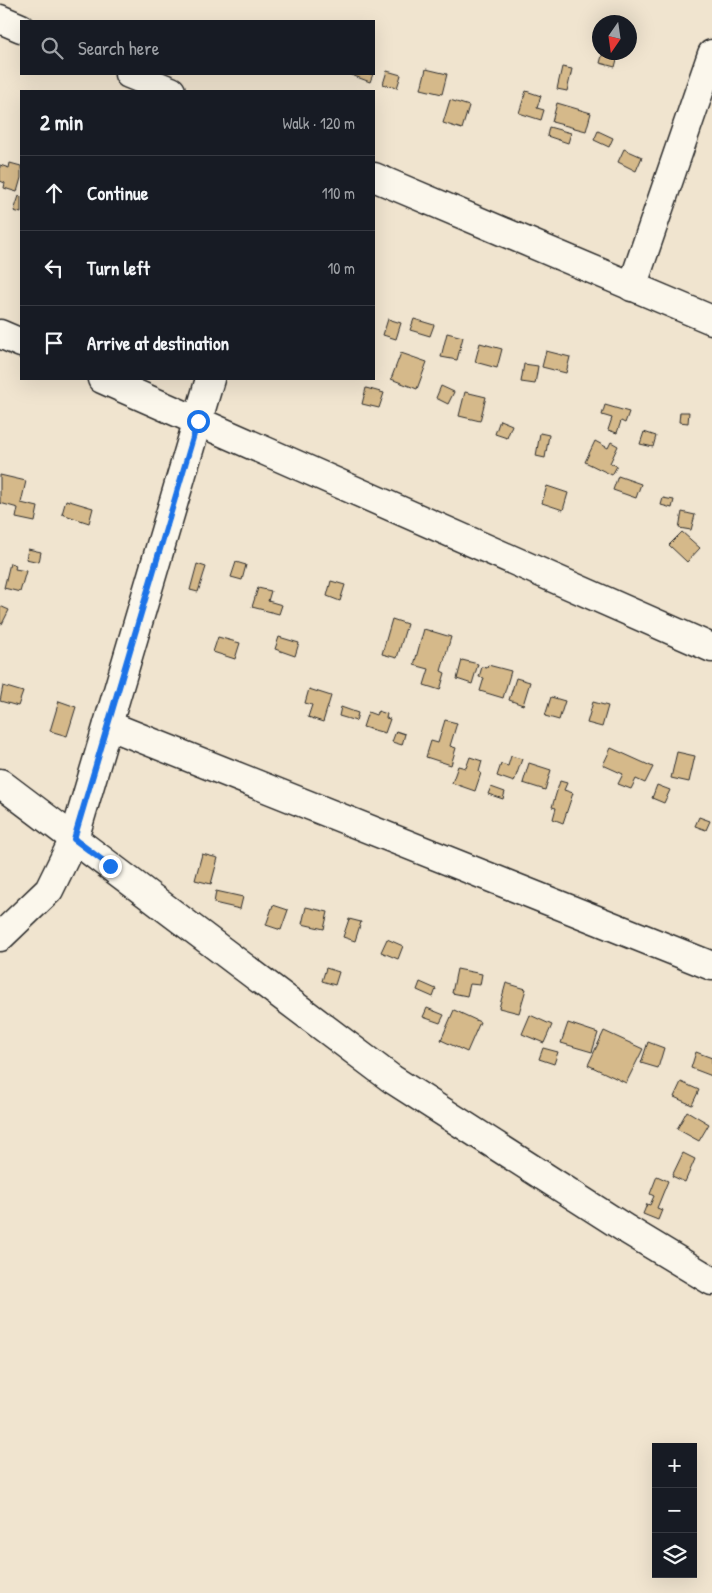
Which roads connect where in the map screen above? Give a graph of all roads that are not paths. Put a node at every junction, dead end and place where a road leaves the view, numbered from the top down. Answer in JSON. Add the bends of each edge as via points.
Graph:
{"nodes":[{"id":1,"x":0,"y":19,"type":"edge"},
{"id":2,"x":20,"y":28,"type":"edge"},
{"id":3,"x":712,"y":54,"type":"edge"},
{"id":4,"x":131,"y":75,"type":"edge"},
{"id":5,"x":169,"y":90,"type":"edge"},
{"id":6,"x":375,"y":177,"type":"edge"},
{"id":7,"x":632,"y":287,"type":"junction"},
{"id":8,"x":712,"y":320,"type":"edge"},
{"id":9,"x":0,"y":334,"type":"edge"},
{"id":10,"x":20,"y":343,"type":"edge"},
{"id":11,"x":104,"y":380,"type":"edge"},
{"id":12,"x":210,"y":380,"type":"edge"},
{"id":13,"x":198,"y":421,"type":"junction"},
{"id":14,"x":712,"y":648,"type":"edge"},
{"id":15,"x":108,"y":725,"type":"junction"},
{"id":16,"x":0,"y":783,"type":"edge"},
{"id":17,"x":74,"y":839,"type":"junction"},
{"id":18,"x":0,"y":937,"type":"edge"},
{"id":19,"x":712,"y":966,"type":"edge"},
{"id":20,"x":712,"y":1281,"type":"edge"}],
"edges":[{"from":1,"to":2,"type":"street"},
{"from":3,"to":7,"type":"street"},
{"from":4,"to":5,"type":"street"},
{"from":6,"to":7,"type":"street"},
{"from":7,"to":8,"type":"street"},
{"from":9,"to":10,"type":"street"},
{"from":11,"to":13,"type":"street"},
{"from":12,"to":13,"type":"street"},
{"from":13,"to":14,"type":"street"},
{"from":13,"to":15,"type":"street"},
{"from":15,"to":17,"type":"street"},
{"from":15,"to":19,"type":"street"},
{"from":16,"to":17,"type":"street"},
{"from":17,"to":18,"type":"street","via":[[50,890]]},
{"from":17,"to":20,"type":"street","via":[[392,1079]]}]}
